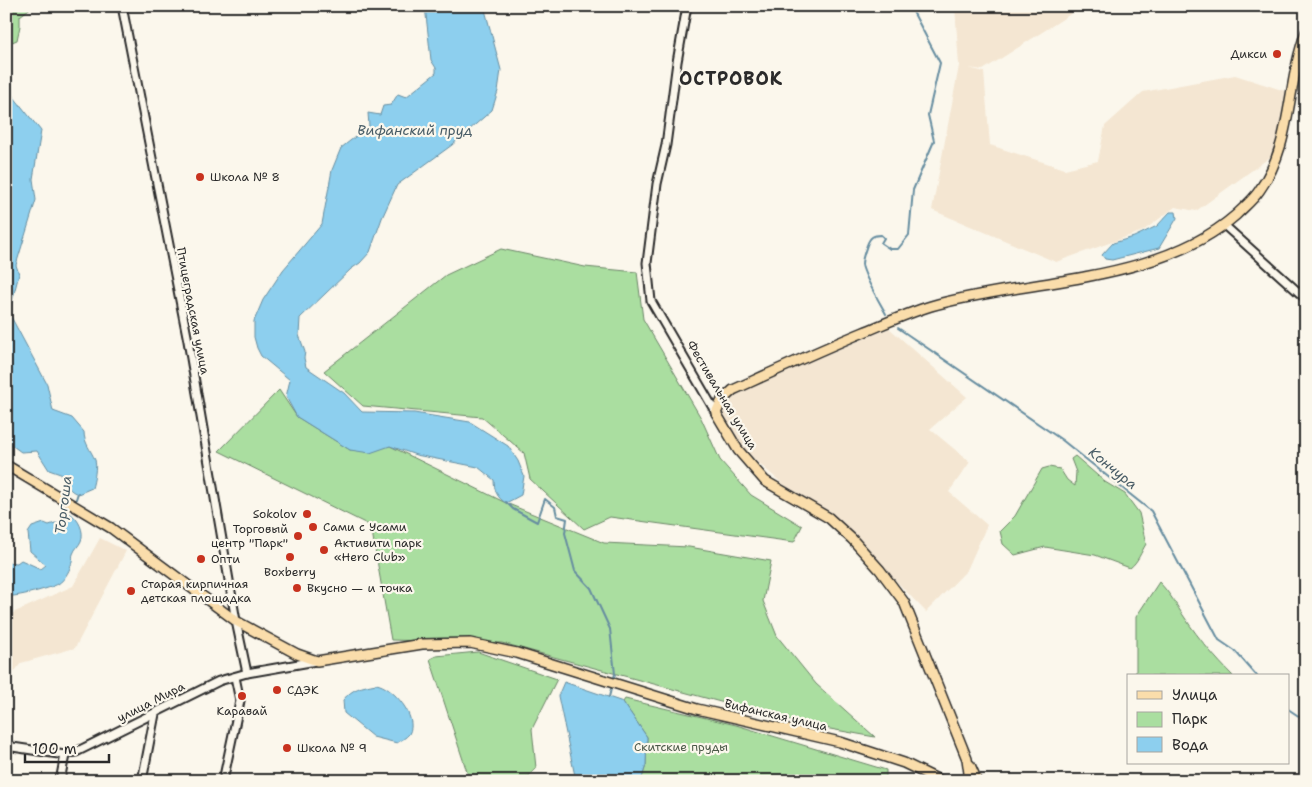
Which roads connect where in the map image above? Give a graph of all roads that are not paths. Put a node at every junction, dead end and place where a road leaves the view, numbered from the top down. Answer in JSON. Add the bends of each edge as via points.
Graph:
{"nodes":[{"id":1,"x":122,"y":6,"type":"edge"},
{"id":2,"x":687,"y":6,"type":"edge"},
{"id":3,"x":1306,"y":32,"type":"edge"},
{"id":4,"x":1224,"y":225,"type":"junction"},
{"id":5,"x":1306,"y":298,"type":"edge"},
{"id":6,"x":716,"y":413,"type":"junction"},
{"id":7,"x":6,"y":465,"type":"edge"},
{"id":8,"x":236,"y":621,"type":"junction"},
{"id":9,"x":317,"y":661,"type":"junction"},
{"id":10,"x":247,"y":673,"type":"junction"},
{"id":11,"x":235,"y":677,"type":"junction"},
{"id":12,"x":154,"y":714,"type":"junction"},
{"id":13,"x":6,"y":746,"type":"edge"},
{"id":14,"x":65,"y":756,"type":"junction"},
{"id":15,"x":967,"y":759,"type":"junction"},
{"id":16,"x":60,"y":781,"type":"edge"},
{"id":17,"x":142,"y":781,"type":"edge"},
{"id":18,"x":223,"y":781,"type":"edge"},
{"id":19,"x":941,"y":781,"type":"edge"},
{"id":20,"x":967,"y":781,"type":"edge"},
{"id":21,"x":977,"y":781,"type":"edge"}],
"edges":[{"from":1,"to":8,"type":"street","name":"Птицеградская улица","via":[[188,341]]},
{"from":2,"to":6,"type":"street","name":"Фестивальная улица","via":[[647,263],[651,301]]},
{"from":3,"to":4,"type":"main road","via":[[1278,159],[1258,193]]},
{"from":4,"to":5,"type":"street"},
{"from":4,"to":6,"type":"main road","via":[[1190,245],[1152,260],[1102,273],[972,295],[908,314],[733,390],[722,400]]},
{"from":6,"to":15,"type":"main road","name":"Фестивальная улица","via":[[738,450],[765,481],[829,518],[869,557],[904,602]]},
{"from":7,"to":8,"type":"main road","via":[[127,539]]},
{"from":8,"to":9,"type":"main road","via":[[297,654]]},
{"from":8,"to":10,"type":"street","name":"Птицеградская улица"},
{"from":9,"to":10,"type":"street","name":"улица Мира"},
{"from":9,"to":19,"type":"main road","name":"Вифанская улица","via":[[422,644],[470,643],[517,654],[697,709],[840,742],[904,763]]},
{"from":10,"to":11,"type":"street","name":"улица Мира"},
{"from":11,"to":12,"type":"street","name":"улица Мира","via":[[202,688]]},
{"from":11,"to":18,"type":"street","via":[[240,701]]},
{"from":12,"to":14,"type":"street","name":"улица Мира"},
{"from":12,"to":17,"type":"street"},
{"from":13,"to":14,"type":"street"},
{"from":14,"to":16,"type":"street"},
{"from":15,"to":20,"type":"main road","name":"Фестивальная улица"},
{"from":15,"to":21,"type":"main road"}]}
